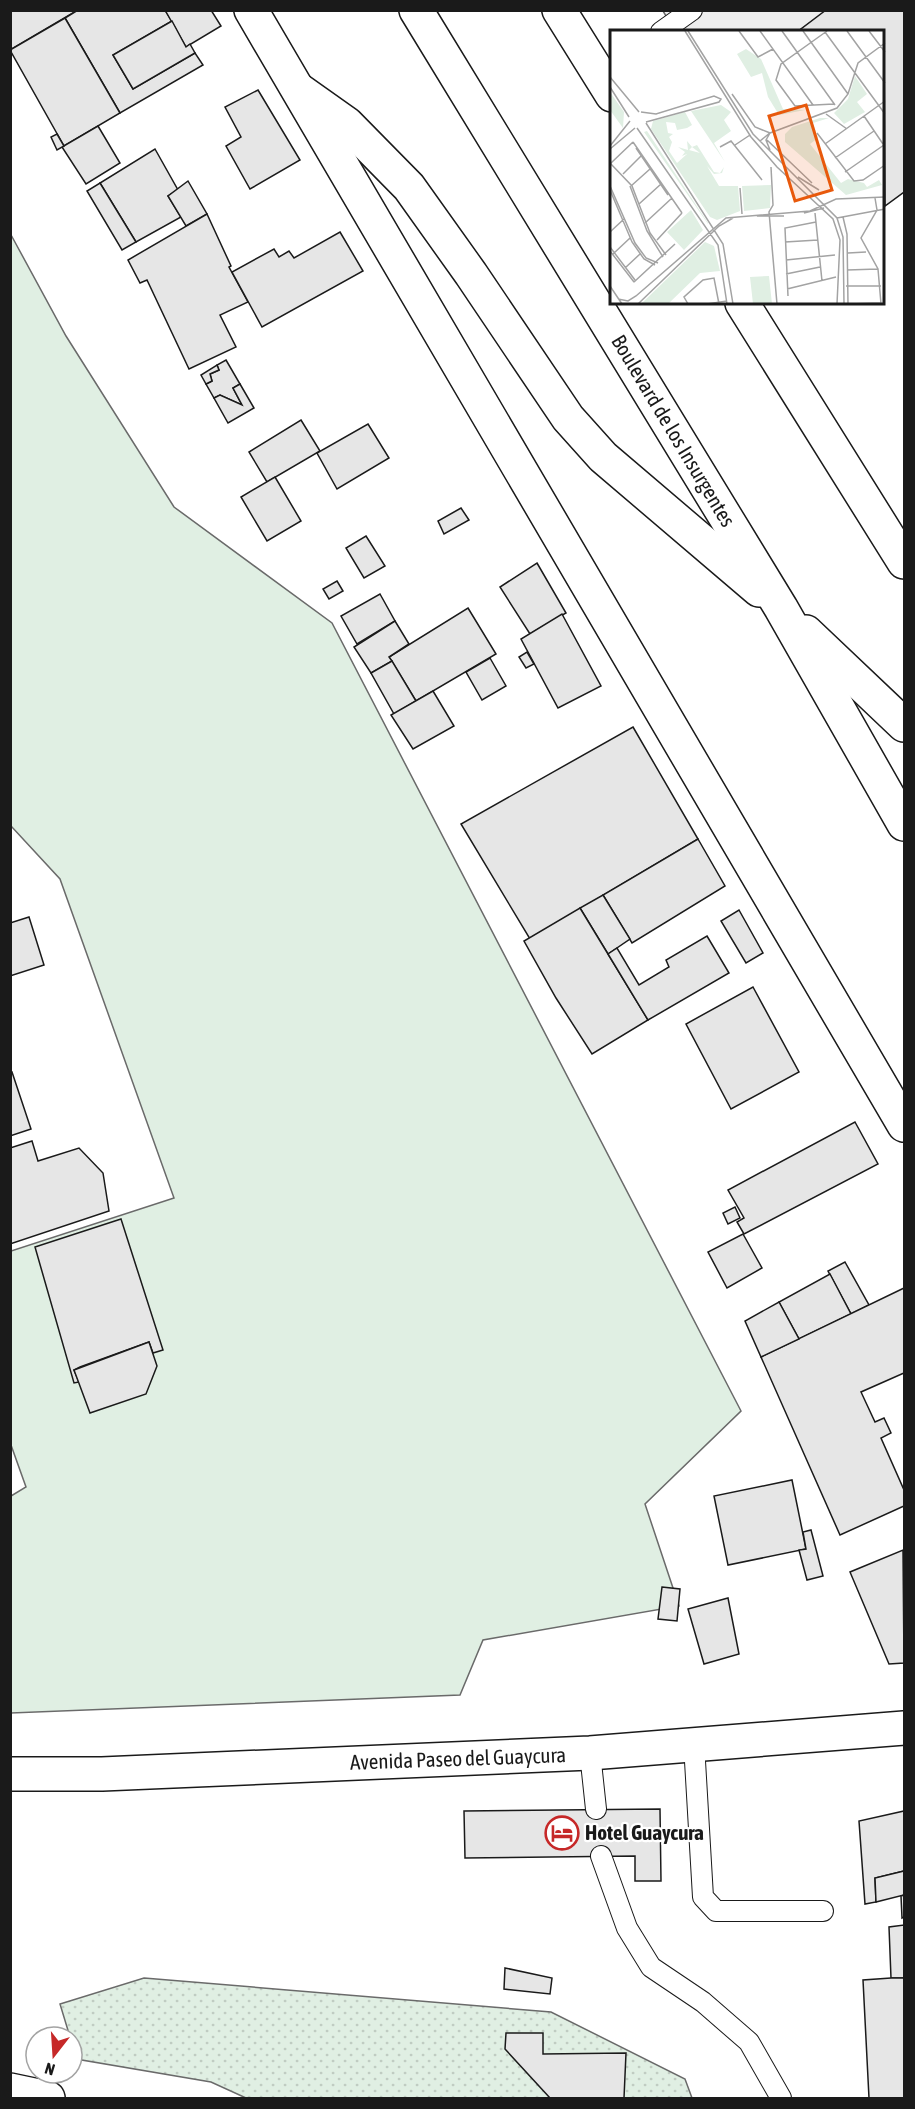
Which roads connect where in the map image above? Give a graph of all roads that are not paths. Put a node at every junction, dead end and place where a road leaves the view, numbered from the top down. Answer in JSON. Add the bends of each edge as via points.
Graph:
{"nodes":[{"id":1,"x":251,"y":10,"type":"edge"},
{"id":2,"x":416,"y":10,"type":"edge"},
{"id":3,"x":560,"y":10,"type":"edge"},
{"id":4,"x":692,"y":10,"type":"edge"},
{"id":5,"x":664,"y":30,"type":"edge"},
{"id":6,"x":608,"y":78,"type":"edge"},
{"id":7,"x":299,"y":90,"type":"junction"},
{"id":8,"x":743,"y":304,"type":"edge"},
{"id":9,"x":904,"y":562,"type":"edge"},
{"id":10,"x":781,"y":608,"type":"junction"},
{"id":11,"x":904,"y":725,"type":"edge"},
{"id":12,"x":904,"y":824,"type":"edge"},
{"id":13,"x":904,"y":1125,"type":"edge"},
{"id":14,"x":904,"y":1728,"type":"edge"},
{"id":15,"x":694,"y":1744,"type":"junction"},
{"id":16,"x":590,"y":1753,"type":"junction"},
{"id":17,"x":10,"y":1774,"type":"edge"},
{"id":18,"x":596,"y":1809,"type":"dead end"},
{"id":19,"x":601,"y":1856,"type":"dead end"},
{"id":20,"x":823,"y":1911,"type":"dead end"},
{"id":21,"x":10,"y":2090,"type":"edge"},
{"id":22,"x":48,"y":2098,"type":"edge"},
{"id":23,"x":781,"y":2098,"type":"edge"}],
"edges":[{"from":1,"to":7,"type":"street"},
{"from":2,"to":10,"type":"street","name":"Boulevard de los Insurgentes"},
{"from":3,"to":6,"type":"street"},
{"from":4,"to":5,"type":"lane"},
{"from":7,"to":10,"type":"street","via":[[347,124],[409,187],[568,418],[603,457]]},
{"from":7,"to":13,"type":"street"},
{"from":8,"to":9,"type":"street"},
{"from":10,"to":11,"type":"street"},
{"from":10,"to":12,"type":"street","name":"Boulevard de los Insurgentes"},
{"from":14,"to":15,"type":"street","name":"Avenida Paseo del Guaycura"},
{"from":15,"to":16,"type":"street","name":"Avenida Paseo del Guaycura"},
{"from":15,"to":20,"type":"lane","via":[[703,1897],[716,1911]]},
{"from":16,"to":17,"type":"street","name":"Avenida Paseo del Guaycura","via":[[102,1774]]},
{"from":16,"to":18,"type":"lane"},
{"from":19,"to":23,"type":"lane","via":[[627,1928],[651,1967],[703,2002],[749,2042]]},
{"from":21,"to":22,"type":"street"}]}
